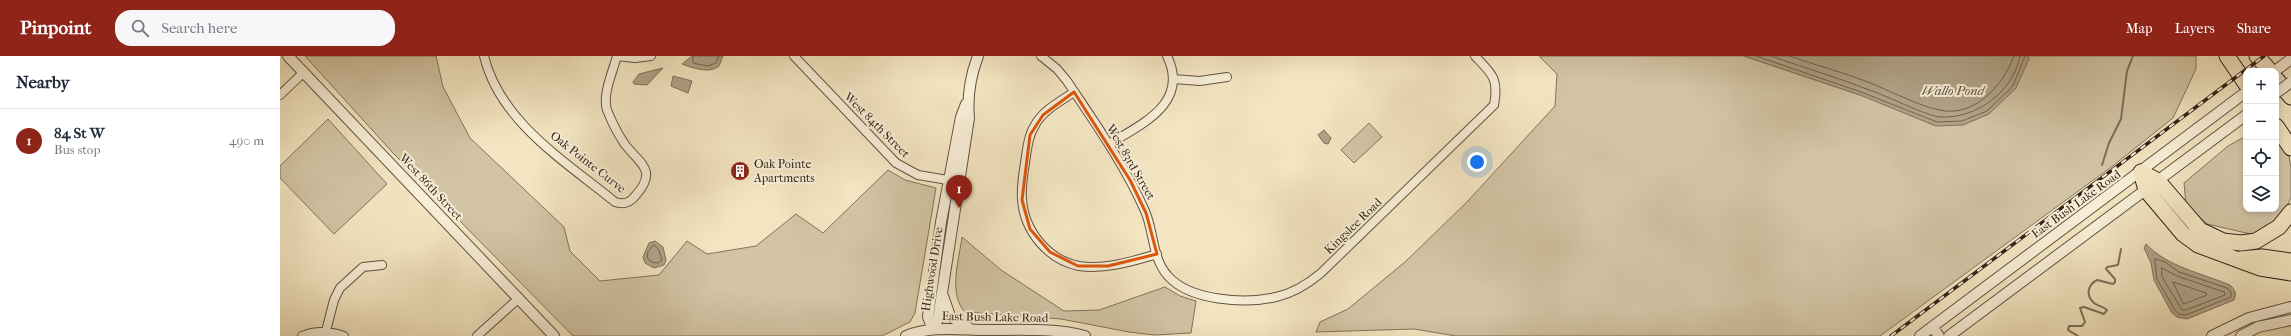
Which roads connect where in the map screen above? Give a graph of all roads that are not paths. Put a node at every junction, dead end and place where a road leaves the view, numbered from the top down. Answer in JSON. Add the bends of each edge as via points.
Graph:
{"nodes":[{"id":1,"x":288,"y":56,"type":"edge"},
{"id":2,"x":484,"y":56,"type":"edge"},
{"id":3,"x":617,"y":56,"type":"edge"},
{"id":4,"x":651,"y":56,"type":"edge"},
{"id":5,"x":794,"y":56,"type":"edge"},
{"id":6,"x":978,"y":56,"type":"edge"},
{"id":7,"x":1041,"y":56,"type":"edge"},
{"id":8,"x":1166,"y":56,"type":"edge"},
{"id":9,"x":1475,"y":56,"type":"edge"},
{"id":10,"x":2226,"y":56,"type":"edge"},
{"id":11,"x":2257,"y":56,"type":"edge"},
{"id":12,"x":2291,"y":59,"type":"edge"},
{"id":13,"x":2267,"y":68,"type":"edge"},
{"id":14,"x":2279,"y":68,"type":"edge"},
{"id":15,"x":304,"y":72,"type":"junction"},
{"id":16,"x":1227,"y":77,"type":"dead end"},
{"id":17,"x":1174,"y":79,"type":"junction"},
{"id":18,"x":2243,"y":80,"type":"edge"},
{"id":19,"x":2291,"y":82,"type":"edge"},
{"id":20,"x":2279,"y":83,"type":"edge"},
{"id":21,"x":2279,"y":91,"type":"edge"},
{"id":22,"x":1074,"y":92,"type":"junction"},
{"id":23,"x":280,"y":95,"type":"edge"},
{"id":24,"x":2242,"y":95,"type":"edge"},
{"id":25,"x":2291,"y":97,"type":"edge"},
{"id":26,"x":968,"y":100,"type":"junction"},
{"id":27,"x":2243,"y":117,"type":"edge"},
{"id":28,"x":2279,"y":130,"type":"edge"},
{"id":29,"x":1108,"y":144,"type":"junction"},
{"id":30,"x":2291,"y":148,"type":"edge"},
{"id":31,"x":2141,"y":172,"type":"junction"},
{"id":32,"x":949,"y":180,"type":"junction"},
{"id":33,"x":959,"y":182,"type":"junction"},
{"id":34,"x":2152,"y":186,"type":"junction"},
{"id":35,"x":2291,"y":212,"type":"edge"},
{"id":36,"x":1157,"y":254,"type":"junction"},
{"id":37,"x":2235,"y":259,"type":"junction"},
{"id":38,"x":2291,"y":261,"type":"edge"},
{"id":39,"x":382,"y":265,"type":"dead end"},
{"id":40,"x":2291,"y":273,"type":"edge"},
{"id":41,"x":1183,"y":289,"type":"joint"},
{"id":42,"x":942,"y":292,"type":"junction"},
{"id":43,"x":518,"y":299,"type":"junction"},
{"id":44,"x":2291,"y":307,"type":"edge"},
{"id":45,"x":2291,"y":320,"type":"edge"},
{"id":46,"x":1932,"y":327,"type":"junction"},
{"id":47,"x":933,"y":329,"type":"junction"},
{"id":48,"x":973,"y":330,"type":"junction"},
{"id":49,"x":326,"y":331,"type":"junction"},
{"id":50,"x":302,"y":336,"type":"edge"},
{"id":51,"x":344,"y":336,"type":"edge"},
{"id":52,"x":477,"y":336,"type":"edge"},
{"id":53,"x":554,"y":336,"type":"edge"},
{"id":54,"x":906,"y":336,"type":"edge"},
{"id":55,"x":1085,"y":336,"type":"edge"},
{"id":56,"x":1921,"y":336,"type":"edge"},
{"id":57,"x":1939,"y":336,"type":"edge"},
{"id":58,"x":1949,"y":336,"type":"edge"},
{"id":59,"x":2212,"y":336,"type":"edge"},
{"id":60,"x":2241,"y":336,"type":"edge"}],
"edges":[{"from":1,"to":15,"type":"street","name":"West 86th Street"},
{"from":2,"to":3,"type":"street","name":"Oak Pointe Curve","via":[[496,90],[517,119],[615,202],[621,204],[627,203],[640,191],[646,174],[642,162],[624,142],[607,110],[608,91]]},
{"from":3,"to":4,"type":"street"},
{"from":5,"to":32,"type":"street","name":"West 84th Street","via":[[896,163],[918,175]]},
{"from":6,"to":26,"type":"street","name":"Highwood Drive"},
{"from":7,"to":22,"type":"street","name":"West 83rd Street","via":[[1057,69]]},
{"from":8,"to":17,"type":"street"},
{"from":9,"to":41,"type":"street","name":"Kingslee Road","via":[[1491,73],[1497,88],[1494,105],[1308,283],[1277,297],[1260,300],[1204,297]]},
{"from":10,"to":18,"type":"highway"},
{"from":11,"to":13,"type":"highway"},
{"from":12,"to":14,"type":"street"},
{"from":15,"to":23,"type":"street"},
{"from":15,"to":43,"type":"street","name":"West 86th Street"},
{"from":16,"to":17,"type":"street","via":[[1200,81]]},
{"from":17,"to":29,"type":"street","via":[[1170,96],[1156,114]]},
{"from":19,"to":21,"type":"street","bridge":true},
{"from":20,"to":25,"type":"highway"},
{"from":22,"to":29,"type":"street","name":"West 83rd Street"},
{"from":22,"to":36,"type":"street","via":[[1043,115],[1030,135],[1022,185],[1022,200],[1030,230],[1050,252],[1063,261],[1078,266],[1108,266]]},
{"from":24,"to":31,"type":"street","name":"East Bush Lake Road"},
{"from":26,"to":32,"type":"street","name":"Highwood Drive","via":[[961,117]]},
{"from":26,"to":33,"type":"street","name":"Highwood Drive"},
{"from":27,"to":34,"type":"street"},
{"from":28,"to":30,"type":"highway"},
{"from":29,"to":36,"type":"street","name":"West 83rd Street","via":[[1146,213]]},
{"from":31,"to":34,"type":"highway"},
{"from":31,"to":46,"type":"street","name":"East Bush Lake Road"},
{"from":32,"to":33,"type":"street","name":"West 84th Street"},
{"from":32,"to":47,"type":"street","name":"Highwood Drive","via":[[928,317]]},
{"from":33,"to":42,"type":"street","name":"Highwood Drive"},
{"from":34,"to":35,"type":"highway","via":[[2194,225],[2207,235],[2223,241],[2256,241],[2279,227]]},
{"from":34,"to":37,"type":"highway","via":[[2183,234],[2207,250]]},
{"from":34,"to":58,"type":"street"},
{"from":36,"to":41,"type":"street","name":"West 83rd Street","via":[[1166,275]]},
{"from":37,"to":38,"type":"highway","via":[[2262,257]]},
{"from":37,"to":40,"type":"highway","via":[[2260,268]]},
{"from":39,"to":49,"type":"street","via":[[363,267],[340,288]]},
{"from":42,"to":47,"type":"street","name":"Highwood Drive","via":[[938,318]]},
{"from":42,"to":48,"type":"street","via":[[950,316]]},
{"from":43,"to":52,"type":"street"},
{"from":43,"to":53,"type":"street","name":"West 86th Street"},
{"from":44,"to":59,"type":"street","via":[[2249,318]]},
{"from":45,"to":60,"type":"street","via":[[2258,328]]},
{"from":46,"to":56,"type":"street","name":"East Bush Lake Road"},
{"from":46,"to":57,"type":"street"},
{"from":47,"to":48,"type":"street","name":"East Bush Lake Road"},
{"from":47,"to":54,"type":"street","name":"East Bush Lake Road"},
{"from":48,"to":55,"type":"street","name":"East Bush Lake Road","via":[[1050,331]]},
{"from":49,"to":50,"type":"street"},
{"from":49,"to":51,"type":"street"}]}
